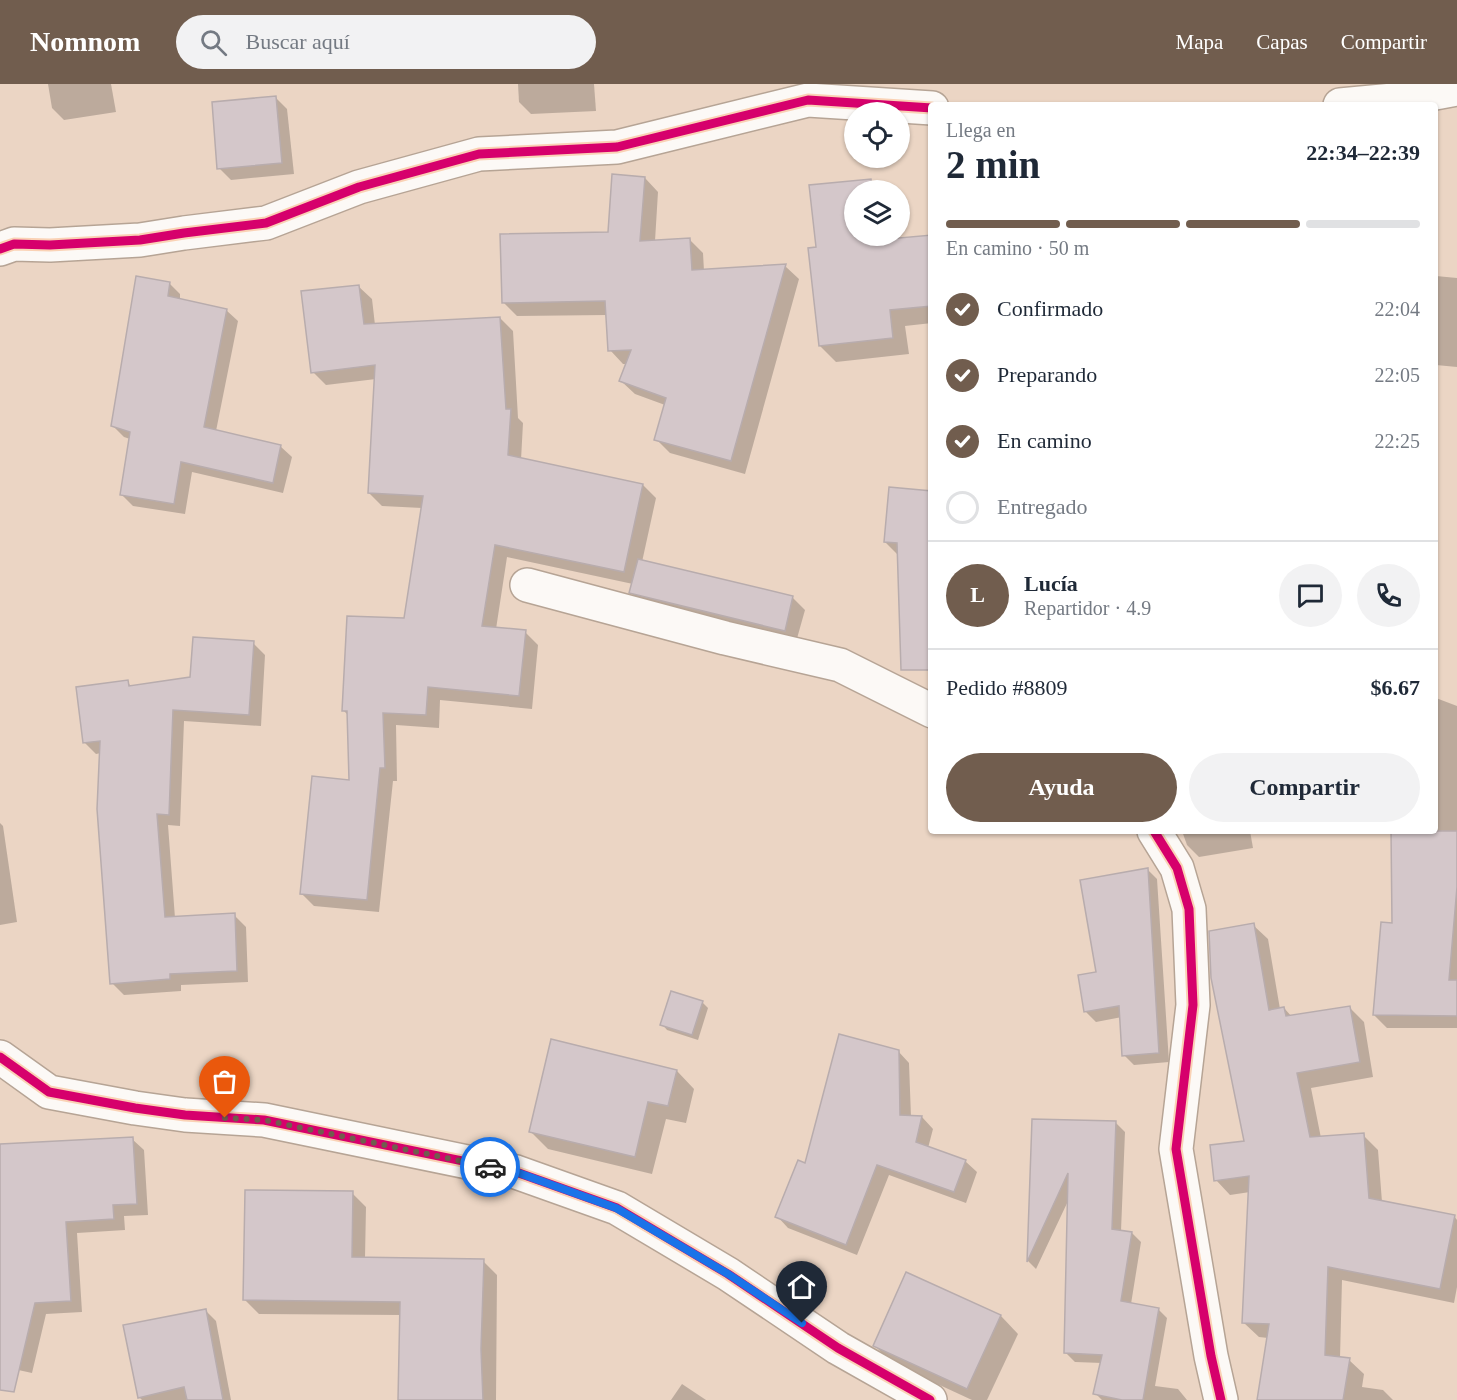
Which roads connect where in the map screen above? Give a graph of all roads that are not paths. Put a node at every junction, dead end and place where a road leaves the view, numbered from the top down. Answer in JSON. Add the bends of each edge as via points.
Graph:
{"nodes":[{"id":1,"x":1457,"y":89,"type":"edge"},
{"id":2,"x":1372,"y":102,"type":"edge"},
{"id":3,"x":928,"y":108,"type":"edge"},
{"id":4,"x":0,"y":249,"type":"edge"},
{"id":5,"x":527,"y":585,"type":"dead end"},
{"id":6,"x":928,"y":709,"type":"edge"},
{"id":7,"x":1156,"y":834,"type":"edge"},
{"id":8,"x":0,"y":1057,"type":"edge"},
{"id":9,"x":930,"y":1400,"type":"edge"},
{"id":10,"x":1221,"y":1400,"type":"edge"}],
"edges":[{"from":1,"to":2,"type":"street"},
{"from":3,"to":4,"type":"street","via":[[808,100],[617,147],[479,154],[359,187],[266,223],[140,240],[14,244]]},
{"from":5,"to":6,"type":"street","via":[[840,665]]},
{"from":7,"to":10,"type":"street","via":[[1177,868],[1190,909],[1193,1005],[1176,1149]]},
{"from":8,"to":9,"type":"street","via":[[49,1092],[185,1115],[264,1120],[516,1172],[616,1208],[728,1274],[838,1348]]}]}
